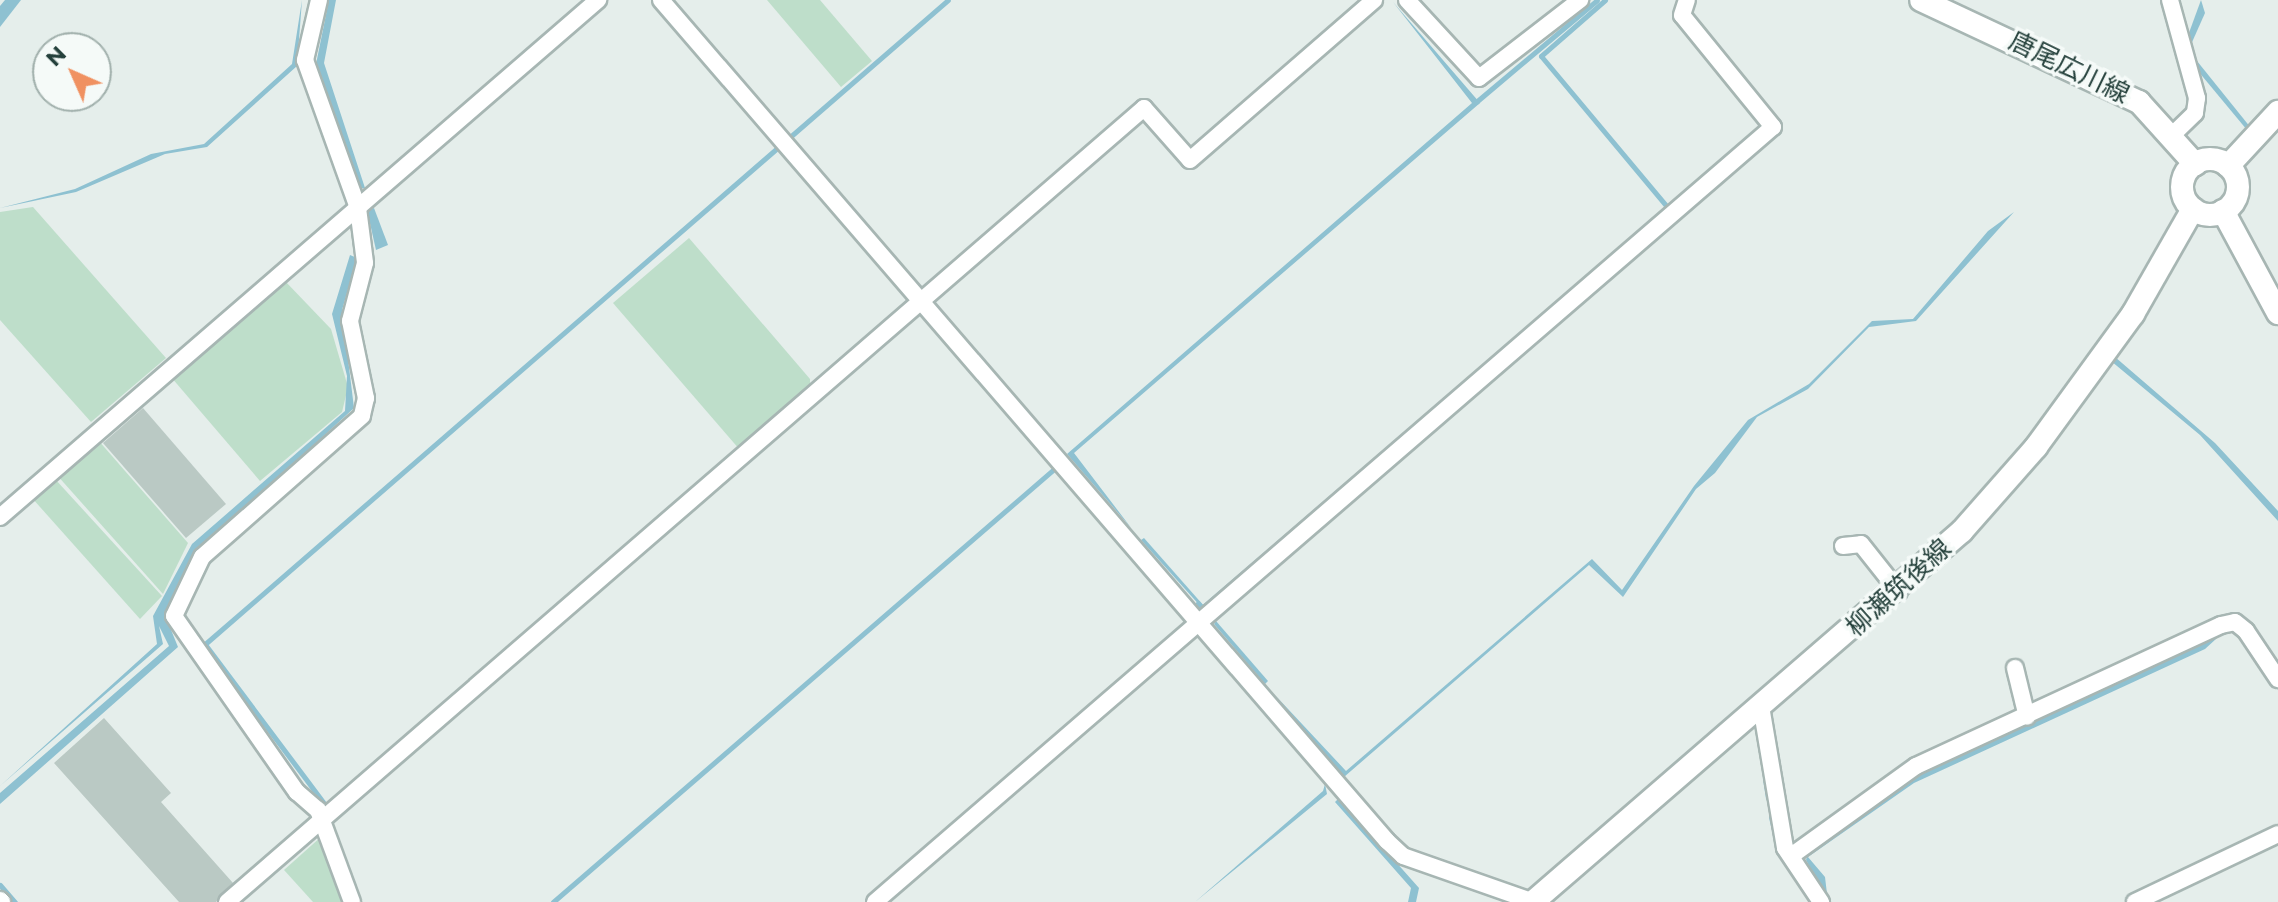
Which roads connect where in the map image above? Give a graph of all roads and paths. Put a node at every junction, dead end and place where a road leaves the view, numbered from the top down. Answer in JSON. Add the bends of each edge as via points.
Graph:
{"nodes":[{"id":1,"x":319,"y":0,"type":"edge"},
{"id":2,"x":598,"y":0,"type":"edge"},
{"id":3,"x":661,"y":0,"type":"edge"},
{"id":4,"x":1374,"y":0,"type":"edge"},
{"id":5,"x":1407,"y":0,"type":"edge"},
{"id":6,"x":1580,"y":0,"type":"edge"},
{"id":7,"x":1921,"y":0,"type":"edge"},
{"id":8,"x":2170,"y":0,"type":"edge"},
{"id":9,"x":1677,"y":2,"type":"edge"},
{"id":10,"x":2278,"y":112,"type":"edge"},
{"id":11,"x":2174,"y":133,"type":"junction"},
{"id":12,"x":2195,"y":164,"type":"junction"},
{"id":13,"x":2228,"y":166,"type":"junction"},
{"id":14,"x":358,"y":208,"type":"junction"},
{"id":15,"x":2193,"y":209,"type":"junction"},
{"id":16,"x":2223,"y":211,"type":"junction"},
{"id":17,"x":920,"y":300,"type":"junction"},
{"id":18,"x":2278,"y":313,"type":"edge"},
{"id":19,"x":0,"y":517,"type":"edge"},
{"id":20,"x":1843,"y":546,"type":"dead end"},
{"id":21,"x":1899,"y":592,"type":"junction"},
{"id":22,"x":1198,"y":623,"type":"junction"},
{"id":23,"x":2015,"y":668,"type":"dead end"},
{"id":24,"x":2278,"y":679,"type":"edge"},
{"id":25,"x":1761,"y":706,"type":"junction"},
{"id":26,"x":2027,"y":717,"type":"junction"},
{"id":27,"x":322,"y":821,"type":"junction"},
{"id":28,"x":2278,"y":834,"type":"edge"},
{"id":29,"x":1791,"y":856,"type":"junction"},
{"id":30,"x":227,"y":902,"type":"edge"},
{"id":31,"x":352,"y":902,"type":"edge"},
{"id":32,"x":875,"y":902,"type":"edge"},
{"id":33,"x":1533,"y":902,"type":"edge"},
{"id":34,"x":1821,"y":902,"type":"edge"},
{"id":35,"x":2135,"y":902,"type":"edge"}],
"edges":[{"from":1,"to":14,"type":"street","via":[[305,60]]},
{"from":2,"to":14,"type":"street"},
{"from":3,"to":17,"type":"street"},
{"from":4,"to":17,"type":"street","via":[[1190,160],[1144,108]]},
{"from":5,"to":6,"type":"street","via":[[1479,78]]},
{"from":7,"to":11,"type":"main road","name":"唐尾広川線","via":[[2119,91]]},
{"from":8,"to":11,"type":"street","via":[[2197,98],[2195,113]]},
{"from":9,"to":22,"type":"street","via":[[1773,127]]},
{"from":10,"to":13,"type":"main road"},
{"from":11,"to":12,"type":"main road","name":"唐尾広川線"},
{"from":12,"to":13,"type":"main road","via":[[2209,159]]},
{"from":12,"to":15,"type":"main road","via":[[2182,184]]},
{"from":13,"to":16,"type":"main road","via":[[2238,186]]},
{"from":14,"to":19,"type":"street"},
{"from":14,"to":27,"type":"street","via":[[365,263],[350,321],[366,398],[362,416],[202,557],[174,616]]},
{"from":15,"to":16,"type":"main road"},
{"from":15,"to":21,"type":"main road","name":"柳瀬筑後線","via":[[2133,314],[2036,447]]},
{"from":16,"to":18,"type":"main road"},
{"from":17,"to":22,"type":"street"},
{"from":17,"to":27,"type":"street"},
{"from":20,"to":21,"type":"street","via":[[1861,544]]},
{"from":21,"to":25,"type":"main road","name":"柳瀬筑後線"},
{"from":22,"to":32,"type":"street"},
{"from":22,"to":33,"type":"street","via":[[1403,856]]},
{"from":23,"to":26,"type":"street"},
{"from":24,"to":26,"type":"street","via":[[2235,622]]},
{"from":25,"to":29,"type":"street"},
{"from":25,"to":33,"type":"main road","name":"柳瀬筑後線"},
{"from":26,"to":29,"type":"street","via":[[1916,766]]},
{"from":27,"to":30,"type":"street"},
{"from":27,"to":31,"type":"street"},
{"from":28,"to":35,"type":"street"},
{"from":29,"to":34,"type":"street"}]}
